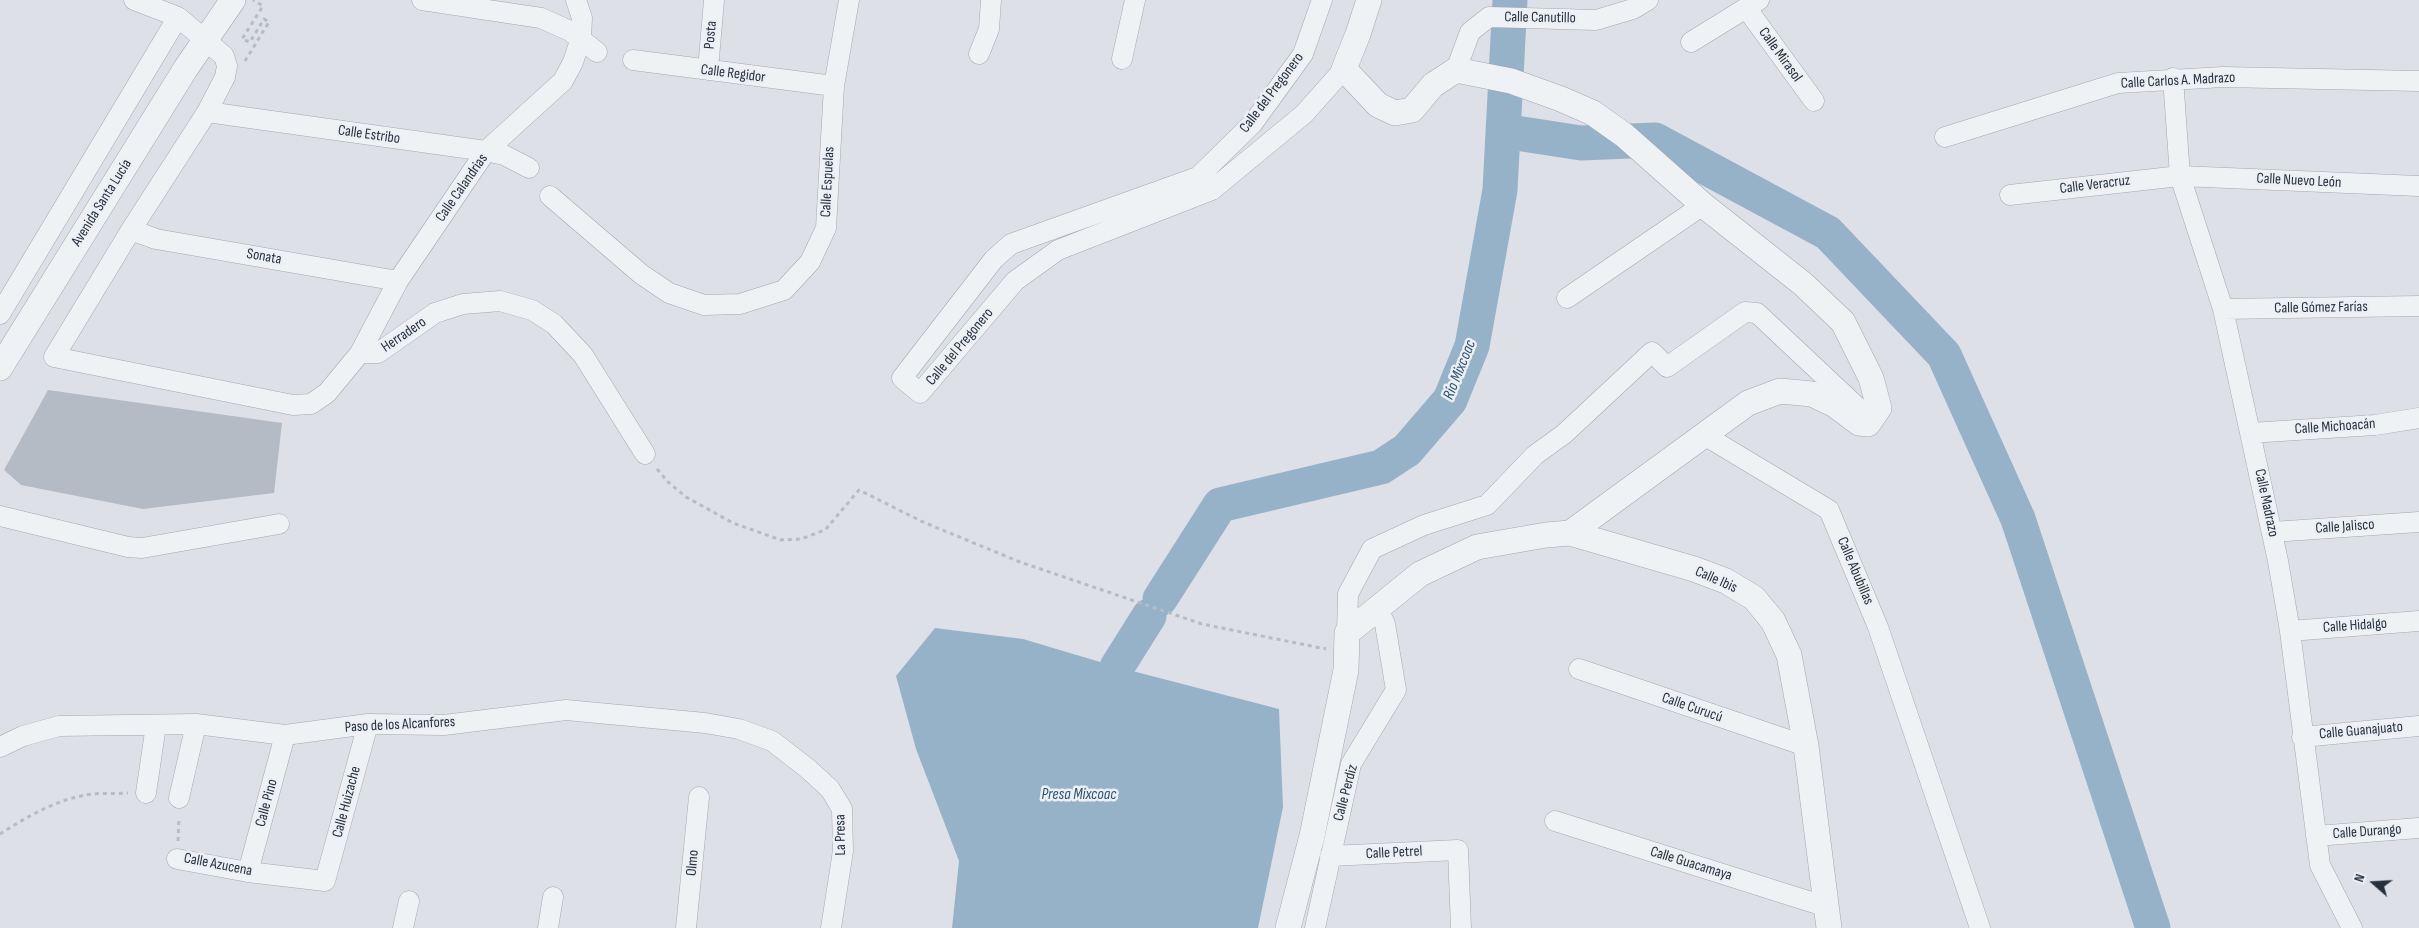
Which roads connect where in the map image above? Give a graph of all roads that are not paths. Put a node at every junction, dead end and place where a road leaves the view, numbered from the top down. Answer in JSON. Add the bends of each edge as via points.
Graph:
{"nodes":[{"id":1,"x":134,"y":0,"type":"edge"},
{"id":2,"x":233,"y":0,"type":"edge"},
{"id":3,"x":422,"y":0,"type":"edge"},
{"id":4,"x":576,"y":0,"type":"edge"},
{"id":5,"x":714,"y":0,"type":"edge"},
{"id":6,"x":849,"y":0,"type":"edge"},
{"id":7,"x":992,"y":0,"type":"edge"},
{"id":8,"x":1135,"y":0,"type":"edge"},
{"id":9,"x":1321,"y":0,"type":"edge"},
{"id":10,"x":1369,"y":0,"type":"edge"},
{"id":11,"x":1648,"y":0,"type":"edge"},
{"id":12,"x":1753,"y":4,"type":"edge"},
{"id":13,"x":1526,"y":11,"type":"edge"},
{"id":14,"x":178,"y":17,"type":"junction"},
{"id":15,"x":581,"y":38,"type":"junction"},
{"id":16,"x":206,"y":39,"type":"junction"},
{"id":17,"x":1691,"y":42,"type":"dead end"},
{"id":18,"x":597,"y":52,"type":"dead end"},
{"id":19,"x":979,"y":54,"type":"dead end"},
{"id":20,"x":1122,"y":59,"type":"dead end"},
{"id":21,"x":632,"y":60,"type":"dead end"},
{"id":22,"x":1344,"y":69,"type":"junction"},
{"id":23,"x":708,"y":70,"type":"junction"},
{"id":24,"x":1457,"y":70,"type":"junction"},
{"id":25,"x":2173,"y":78,"type":"junction"},
{"id":26,"x":2419,"y":81,"type":"edge"},
{"id":27,"x":834,"y":86,"type":"junction"},
{"id":28,"x":1814,"y":101,"type":"dead end"},
{"id":29,"x":207,"y":112,"type":"junction"},
{"id":30,"x":1946,"y":137,"type":"dead end"},
{"id":31,"x":486,"y":151,"type":"junction"},
{"id":32,"x":528,"y":168,"type":"dead end"},
{"id":33,"x":2180,"y":176,"type":"junction"},
{"id":34,"x":2419,"y":186,"type":"edge"},
{"id":35,"x":2010,"y":195,"type":"dead end"},
{"id":36,"x":550,"y":196,"type":"dead end"},
{"id":37,"x":1694,"y":197,"type":"junction"},
{"id":38,"x":64,"y":206,"type":"junction"},
{"id":39,"x":91,"y":222,"type":"junction"},
{"id":40,"x":131,"y":230,"type":"junction"},
{"id":41,"x":398,"y":281,"type":"junction"},
{"id":42,"x":1567,"y":298,"type":"dead end"},
{"id":43,"x":2419,"y":306,"type":"edge"},
{"id":44,"x":2223,"y":309,"type":"junction"},
{"id":45,"x":0,"y":314,"type":"edge"},
{"id":46,"x":360,"y":353,"type":"junction"},
{"id":47,"x":0,"y":368,"type":"edge"},
{"id":48,"x":2419,"y":418,"type":"edge"},
{"id":49,"x":1871,"y":420,"type":"junction"},
{"id":50,"x":2250,"y":433,"type":"junction"},
{"id":51,"x":1704,"y":435,"type":"junction"},
{"id":52,"x":645,"y":454,"type":"road end"},
{"id":53,"x":0,"y":516,"type":"edge"},
{"id":54,"x":2419,"y":522,"type":"edge"},
{"id":55,"x":278,"y":524,"type":"dead end"},
{"id":56,"x":2272,"y":532,"type":"junction"},
{"id":57,"x":1570,"y":533,"type":"junction"},
{"id":58,"x":2419,"y":621,"type":"edge"},
{"id":59,"x":1358,"y":628,"type":"junction"},
{"id":60,"x":2290,"y":631,"type":"junction"},
{"id":61,"x":1578,"y":669,"type":"dead end"},
{"id":62,"x":196,"y":724,"type":"junction"},
{"id":63,"x":368,"y":724,"type":"junction"},
{"id":64,"x":156,"y":725,"type":"junction"},
{"id":65,"x":2419,"y":726,"type":"edge"},
{"id":66,"x":285,"y":735,"type":"junction"},
{"id":67,"x":2302,"y":737,"type":"junction"},
{"id":68,"x":772,"y":741,"type":"joint"},
{"id":69,"x":1806,"y":746,"type":"junction"},
{"id":70,"x":0,"y":747,"type":"edge"},
{"id":71,"x":146,"y":793,"type":"road end"},
{"id":72,"x":699,"y":797,"type":"dead end"},
{"id":73,"x":179,"y":798,"type":"road end"},
{"id":74,"x":1555,"y":821,"type":"dead end"},
{"id":75,"x":2419,"y":828,"type":"edge"},
{"id":76,"x":2316,"y":836,"type":"junction"},
{"id":77,"x":1330,"y":856,"type":"junction"},
{"id":78,"x":177,"y":859,"type":"road end"},
{"id":79,"x":248,"y":872,"type":"junction"},
{"id":80,"x":325,"y":881,"type":"joint"},
{"id":81,"x":553,"y":897,"type":"dead end"},
{"id":82,"x":409,"y":901,"type":"dead end"},
{"id":83,"x":1828,"y":917,"type":"edge"},
{"id":84,"x":403,"y":928,"type":"edge"},
{"id":85,"x":548,"y":928,"type":"edge"},
{"id":86,"x":686,"y":928,"type":"edge"},
{"id":87,"x":831,"y":928,"type":"edge"},
{"id":88,"x":1288,"y":928,"type":"edge"},
{"id":89,"x":1315,"y":928,"type":"edge"},
{"id":90,"x":1461,"y":928,"type":"edge"},
{"id":91,"x":1980,"y":928,"type":"edge"},
{"id":92,"x":2352,"y":928,"type":"edge"}],
"edges":[{"from":1,"to":14,"type":"street"},
{"from":2,"to":16,"type":"street","name":"Avenida Santa Lucía"},
{"from":3,"to":15,"type":"street","via":[[541,18]]},
{"from":4,"to":15,"type":"street","name":"Calle Calandrias","via":[[582,18]]},
{"from":5,"to":23,"type":"street","name":"Posta"},
{"from":6,"to":27,"type":"street","name":"Calle Espuelas"},
{"from":7,"to":19,"type":"street","via":[[989,29]]},
{"from":8,"to":20,"type":"street"},
{"from":9,"to":22,"type":"street","name":"Calle del Pregonero","via":[[1303,54],[1253,123],[1198,177],[1011,244],[994,259],[902,378],[920,393],[1015,281],[1058,250],[1212,190],[1304,114]]},
{"from":10,"to":22,"type":"street","name":"Calle del Pregonero"},
{"from":11,"to":13,"type":"street","name":"Calle Canutillo","via":[[1633,9],[1596,20]]},
{"from":12,"to":17,"type":"street","name":"Calle Mirasol"},
{"from":12,"to":28,"type":"street","name":"Calle Mirasol"},
{"from":13,"to":24,"type":"street","name":"Calle Canutillo","via":[[1489,17],[1470,32]]},
{"from":14,"to":16,"type":"street"},
{"from":14,"to":38,"type":"street","name":"Avenida Santa Lucía"},
{"from":15,"to":18,"type":"street"},
{"from":15,"to":31,"type":"street","name":"Calle Calandrias","via":[[563,81]]},
{"from":16,"to":29,"type":"street","via":[[224,56],[227,66],[225,77]]},
{"from":16,"to":39,"type":"street","name":"Avenida Santa Lucía"},
{"from":21,"to":23,"type":"street","name":"Calle Regidor"},
{"from":22,"to":24,"type":"street","via":[[1378,105],[1395,113],[1412,110],[1433,85]]},
{"from":23,"to":27,"type":"street","name":"Calle Regidor"},
{"from":24,"to":37,"type":"street","via":[[1511,81],[1593,113],[1624,135]]},
{"from":25,"to":26,"type":"street","name":"Calle Carlos A. Madrazo"},
{"from":25,"to":30,"type":"street","name":"Calle Carlos A. Madrazo","via":[[2118,83]]},
{"from":25,"to":33,"type":"street","name":"Calle Madrazo"},
{"from":27,"to":36,"type":"street","name":"Calle Espuelas","via":[[826,228],[810,262],[784,290],[740,304],[704,305],[669,293],[641,274]]},
{"from":29,"to":31,"type":"street","name":"Calle Estribo"},
{"from":29,"to":40,"type":"street"},
{"from":31,"to":32,"type":"street","name":"Calle Estribo","via":[[508,157]]},
{"from":31,"to":41,"type":"street","name":"Calle Calandrias"},
{"from":33,"to":34,"type":"street","name":"Calle Nuevo León"},
{"from":33,"to":35,"type":"street","name":"Calle Veracruz"},
{"from":33,"to":44,"type":"street","name":"Calle Madrazo"},
{"from":37,"to":42,"type":"street"},
{"from":37,"to":49,"type":"street","via":[[1803,284],[1844,322],[1871,378],[1879,408]]},
{"from":38,"to":39,"type":"street"},
{"from":38,"to":45,"type":"street","name":"Avenida Santa Lucía"},
{"from":39,"to":47,"type":"street","name":"Avenida Santa Lucía"},
{"from":40,"to":41,"type":"street","name":"Sonata","via":[[156,239]]},
{"from":40,"to":46,"type":"street","name":"Herradero","via":[[54,357],[293,405],[311,404],[327,393]]},
{"from":41,"to":46,"type":"street","name":"Calle Calandrias"},
{"from":43,"to":44,"type":"street","name":"Calle Gómez Farías"},
{"from":44,"to":50,"type":"street","name":"Calle Madrazo"},
{"from":46,"to":52,"type":"street","name":"Herradero","via":[[378,353],[435,313],[463,304],[500,301],[532,310],[554,324],[583,355]]},
{"from":48,"to":50,"type":"street","name":"Calle Michoacán","via":[[2375,425]]},
{"from":49,"to":51,"type":"street","via":[[1868,424],[1859,423],[1812,394],[1780,391],[1748,403]]},
{"from":49,"to":59,"type":"street","via":[[1757,313],[1745,312],[1667,367],[1652,352],[1564,434],[1535,455],[1486,505],[1424,526],[1372,549],[1348,594]]},
{"from":50,"to":56,"type":"street","name":"Calle Madrazo"},
{"from":51,"to":57,"type":"street"},
{"from":51,"to":91,"type":"street","name":"Calle Abubillas","via":[[1829,510],[1878,627]]},
{"from":53,"to":55,"type":"street","via":[[142,548]]},
{"from":54,"to":56,"type":"street","name":"Calle Jalisco"},
{"from":56,"to":60,"type":"street","name":"Calle Madrazo"},
{"from":57,"to":59,"type":"street","name":"Calle Ibis","via":[[1477,547],[1420,574]]},
{"from":57,"to":69,"type":"street","name":"Calle Ibis","via":[[1694,569],[1726,581],[1754,598],[1773,621],[1789,655]]},
{"from":58,"to":60,"type":"street","name":"Calle Hidalgo"},
{"from":59,"to":77,"type":"street","name":"Calle Perdiz","via":[[1385,624],[1396,690],[1351,764]]},
{"from":59,"to":88,"type":"street","name":"Calle Perdiz"},
{"from":60,"to":67,"type":"street","name":"Calle Madrazo"},
{"from":61,"to":69,"type":"street","name":"Calle Curucú"},
{"from":62,"to":64,"type":"street","name":"Paso de los Alcanfores"},
{"from":62,"to":66,"type":"street","name":"Paso de los Alcanfores"},
{"from":62,"to":73,"type":"street"},
{"from":63,"to":66,"type":"street","name":"Paso de los Alcanfores"},
{"from":63,"to":68,"type":"street","name":"Paso de los Alcanfores","via":[[444,725],[566,710],[705,723],[739,729]]},
{"from":63,"to":80,"type":"street","name":"Calle Huizache"},
{"from":64,"to":70,"type":"street","name":"Paso de los Alcanfores","via":[[59,726],[23,736]]},
{"from":64,"to":71,"type":"street"},
{"from":65,"to":67,"type":"street","name":"Calle Guanajuato"},
{"from":66,"to":79,"type":"street","name":"Calle Pino"},
{"from":67,"to":76,"type":"street","name":"Calle Madrazo"},
{"from":68,"to":87,"type":"street","name":"La Presa","via":[[830,789],[842,809],[843,851]]},
{"from":69,"to":83,"type":"street","name":"Calle Ibis"},
{"from":72,"to":86,"type":"street","name":"Olmo"},
{"from":74,"to":83,"type":"street","name":"Calle Guacamaya"},
{"from":75,"to":76,"type":"street","name":"Calle Durango"},
{"from":76,"to":92,"type":"street","name":"Calle Madrazo","via":[[2320,866]]},
{"from":77,"to":89,"type":"street","name":"Calle Perdiz"},
{"from":77,"to":90,"type":"street","name":"Calle Petrel","via":[[1458,850]]},
{"from":78,"to":79,"type":"street","name":"Calle Azucena"},
{"from":79,"to":80,"type":"street","name":"Calle Azucena"},
{"from":81,"to":85,"type":"street"},
{"from":82,"to":84,"type":"street"}]}
